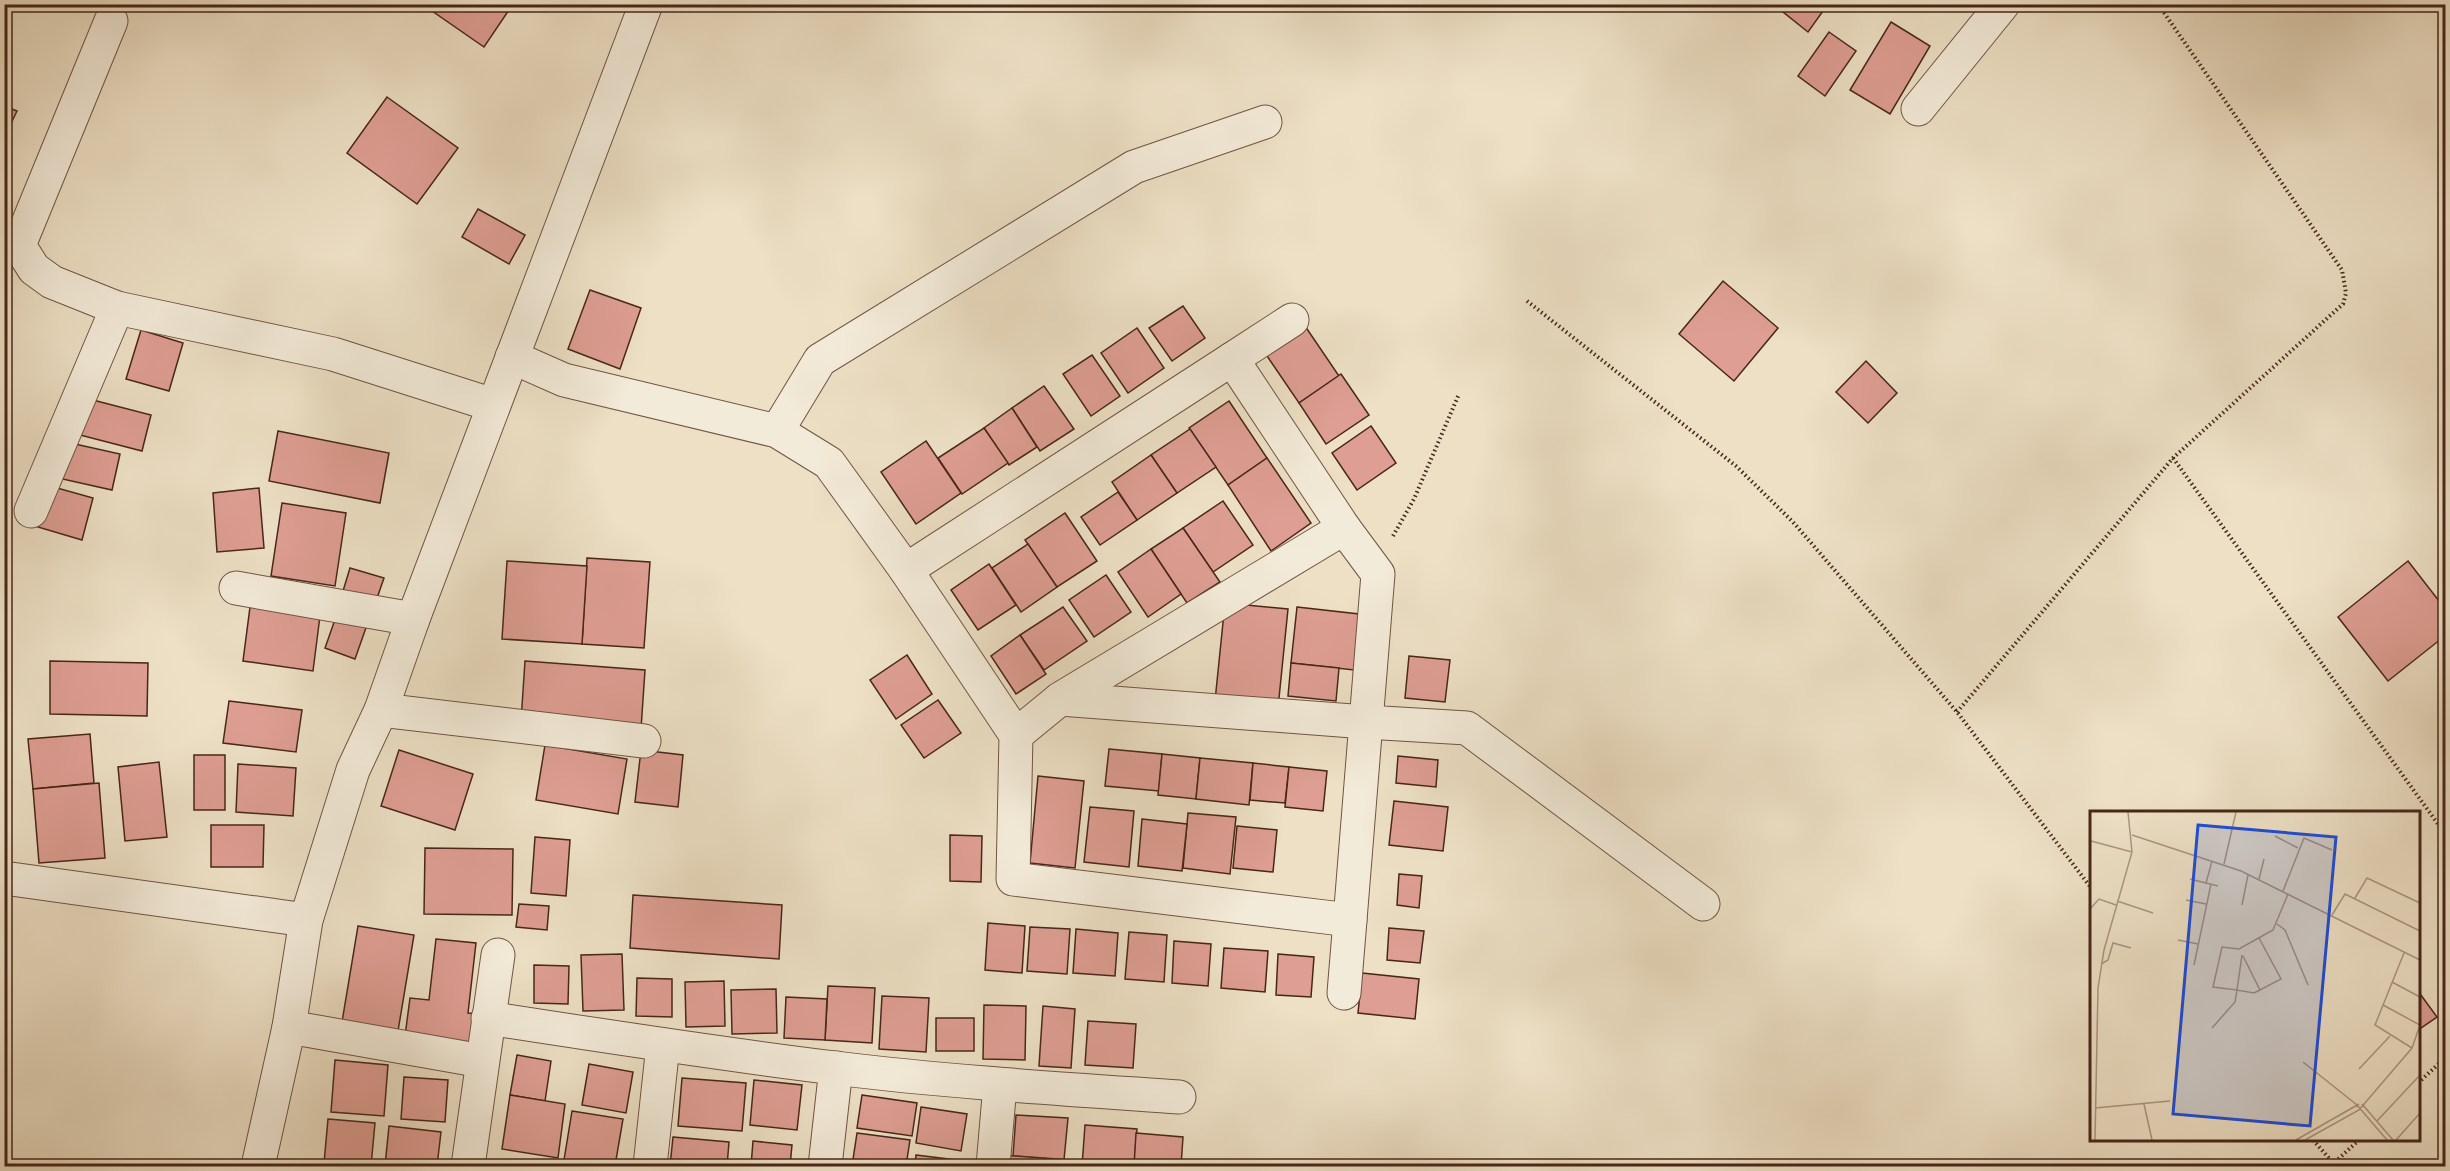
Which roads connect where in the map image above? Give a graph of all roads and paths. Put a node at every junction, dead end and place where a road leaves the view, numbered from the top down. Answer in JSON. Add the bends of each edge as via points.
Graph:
{"nodes":[{"id":1,"x":646,"y":4,"type":"edge"},
{"id":2,"x":2003,"y":4,"type":"edge"},
{"id":3,"x":2158,"y":4,"type":"edge"},
{"id":4,"x":111,"y":21,"type":"dead end"},
{"id":5,"x":1918,"y":109,"type":"dead end"},
{"id":6,"x":1265,"y":122,"type":"dead end"},
{"id":7,"x":1527,"y":301,"type":"dead end"},
{"id":8,"x":117,"y":308,"type":"junction"},
{"id":9,"x":1292,"y":320,"type":"dead end"},
{"id":10,"x":1232,"y":358,"type":"junction"},
{"id":11,"x":503,"y":379,"type":"junction"},
{"id":12,"x":1459,"y":394,"type":"dead end"},
{"id":13,"x":777,"y":431,"type":"junction"},
{"id":14,"x":2173,"y":458,"type":"junction"},
{"id":15,"x":31,"y":511,"type":"dead end"},
{"id":16,"x":1344,"y":528,"type":"junction"},
{"id":17,"x":1375,"y":568,"type":"junction"},
{"id":18,"x":906,"y":570,"type":"junction"},
{"id":19,"x":236,"y":588,"type":"dead end"},
{"id":20,"x":413,"y":619,"type":"junction"},
{"id":21,"x":1060,"y":699,"type":"junction"},
{"id":22,"x":381,"y":710,"type":"junction"},
{"id":23,"x":1958,"y":712,"type":"junction"},
{"id":24,"x":1366,"y":722,"type":"junction"},
{"id":25,"x":1016,"y":735,"type":"junction"},
{"id":26,"x":644,"y":741,"type":"dead end"},
{"id":27,"x":2445,"y":835,"type":"edge"},
{"id":28,"x":4,"y":878,"type":"edge"},
{"id":29,"x":2090,"y":889,"type":"edge"},
{"id":30,"x":1703,"y":904,"type":"dead end"},
{"id":31,"x":306,"y":920,"type":"junction"},
{"id":32,"x":1350,"y":920,"type":"junction"},
{"id":33,"x":498,"y":955,"type":"dead end"},
{"id":34,"x":1344,"y":993,"type":"dead end"},
{"id":35,"x":489,"y":1018,"type":"junction"},
{"id":36,"x":289,"y":1027,"type":"junction"},
{"id":37,"x":663,"y":1045,"type":"junction"},
{"id":38,"x":2445,"y":1057,"type":"edge"},
{"id":39,"x":482,"y":1061,"type":"junction"},
{"id":40,"x":836,"y":1068,"type":"junction"},
{"id":41,"x":2420,"y":1081,"type":"edge"},
{"id":42,"x":1000,"y":1085,"type":"junction"},
{"id":43,"x":1179,"y":1097,"type":"dead end"},
{"id":44,"x":2314,"y":1141,"type":"edge"},
{"id":45,"x":2358,"y":1141,"type":"edge"},
{"id":46,"x":2335,"y":1165,"type":"edge"},
{"id":47,"x":258,"y":1167,"type":"edge"},
{"id":48,"x":468,"y":1167,"type":"edge"},
{"id":49,"x":650,"y":1167,"type":"edge"},
{"id":50,"x":825,"y":1167,"type":"edge"},
{"id":51,"x":993,"y":1167,"type":"edge"}],
"edges":[{"from":1,"to":11,"type":"street"},
{"from":2,"to":5,"type":"street"},
{"from":3,"to":14,"type":"path","via":[[2342,270],[2346,293],[2335,312]]},
{"from":4,"to":8,"type":"street","via":[[20,247],[34,268],[52,282]]},
{"from":6,"to":13,"type":"street","via":[[1134,167],[820,360]]},
{"from":7,"to":23,"type":"path","via":[[1736,466],[1793,522]]},
{"from":8,"to":11,"type":"street","via":[[333,354]]},
{"from":8,"to":15,"type":"street"},
{"from":9,"to":10,"type":"street"},
{"from":10,"to":16,"type":"street"},
{"from":10,"to":18,"type":"street"},
{"from":11,"to":13,"type":"street","via":[[564,380]]},
{"from":11,"to":20,"type":"street"},
{"from":12,"to":17,"type":"path","via":[[1414,499]]},
{"from":13,"to":18,"type":"street","via":[[829,463]]},
{"from":14,"to":23,"type":"path"},
{"from":14,"to":27,"type":"path"},
{"from":16,"to":17,"type":"street"},
{"from":16,"to":21,"type":"street"},
{"from":17,"to":24,"type":"street","via":[[1377,606]]},
{"from":18,"to":25,"type":"street"},
{"from":19,"to":20,"type":"street"},
{"from":20,"to":22,"type":"street"},
{"from":21,"to":24,"type":"street"},
{"from":21,"to":25,"type":"street"},
{"from":22,"to":26,"type":"street"},
{"from":22,"to":31,"type":"street","via":[[353,770]]},
{"from":23,"to":29,"type":"path"},
{"from":24,"to":30,"type":"street","via":[[1467,728]]},
{"from":24,"to":32,"type":"street"},
{"from":25,"to":32,"type":"street","via":[[1013,879]]},
{"from":28,"to":31,"type":"street"},
{"from":31,"to":36,"type":"street"},
{"from":32,"to":34,"type":"street"},
{"from":33,"to":35,"type":"street"},
{"from":35,"to":37,"type":"street"},
{"from":35,"to":39,"type":"street"},
{"from":36,"to":39,"type":"street"},
{"from":36,"to":47,"type":"street"},
{"from":37,"to":40,"type":"street"},
{"from":37,"to":49,"type":"street"},
{"from":38,"to":41,"type":"path"},
{"from":39,"to":48,"type":"street"},
{"from":40,"to":42,"type":"street"},
{"from":40,"to":50,"type":"street"},
{"from":42,"to":43,"type":"street"},
{"from":42,"to":51,"type":"street"},
{"from":44,"to":46,"type":"path"},
{"from":45,"to":46,"type":"path"}]}
